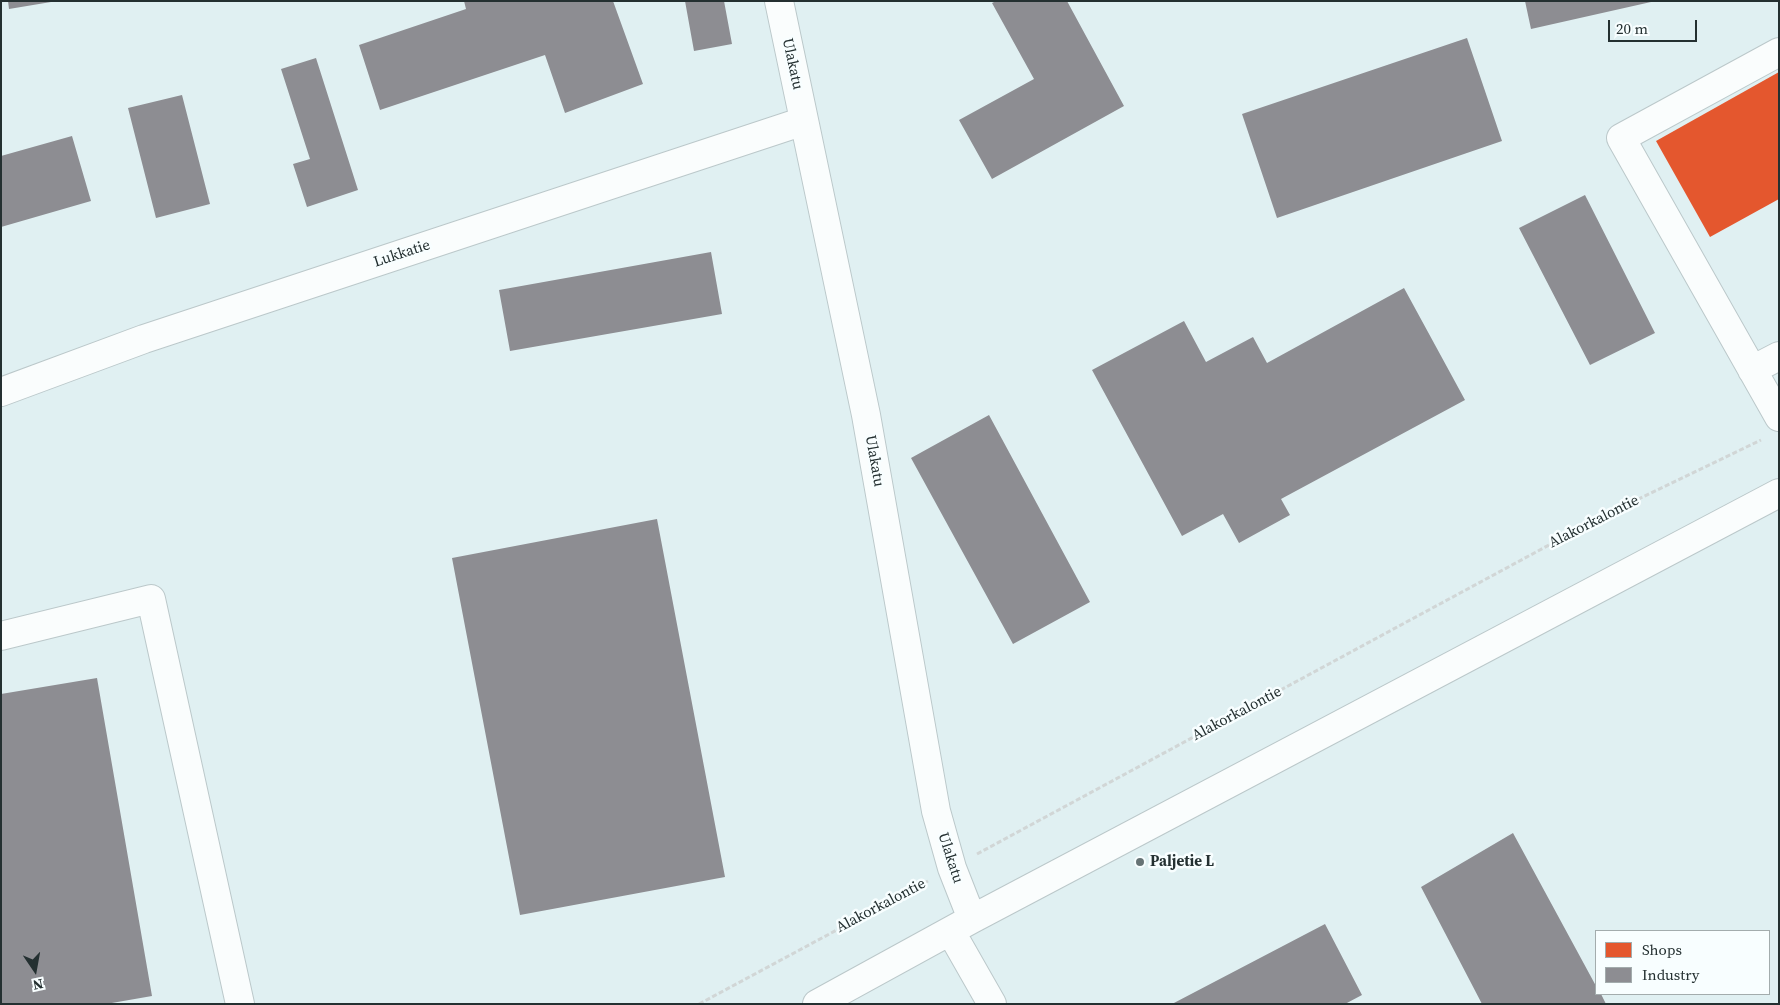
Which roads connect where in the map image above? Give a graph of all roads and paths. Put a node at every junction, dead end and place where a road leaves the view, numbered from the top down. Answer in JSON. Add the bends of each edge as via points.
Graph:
{"nodes":[{"id":1,"x":779,"y":1,"type":"edge"},
{"id":2,"x":1779,"y":52,"type":"edge"},
{"id":3,"x":804,"y":121,"type":"junction"},
{"id":4,"x":1779,"y":356,"type":"edge"},
{"id":5,"x":1752,"y":370,"type":"junction"},
{"id":6,"x":1,"y":392,"type":"edge"},
{"id":7,"x":1774,"y":426,"type":"edge"},
{"id":8,"x":1779,"y":493,"type":"edge"},
{"id":9,"x":1,"y":636,"type":"edge"},
{"id":10,"x":952,"y":868,"type":"junction"},
{"id":11,"x":961,"y":926,"type":"junction"},
{"id":12,"x":240,"y":1004,"type":"edge"},
{"id":13,"x":700,"y":1004,"type":"edge"},
{"id":14,"x":817,"y":1004,"type":"edge"},
{"id":15,"x":992,"y":1004,"type":"edge"}],
"edges":[{"from":1,"to":3,"type":"street","name":"Ulakatu"},
{"from":2,"to":5,"type":"street","via":[[1621,138]]},
{"from":3,"to":6,"type":"street","name":"Lukkatie","via":[[144,339]]},
{"from":3,"to":10,"type":"street","name":"Ulakatu","via":[[866,415],[936,811]]},
{"from":4,"to":5,"type":"street"},
{"from":5,"to":7,"type":"street"},
{"from":7,"to":10,"type":"path","name":"Alakorkalontie"},
{"from":8,"to":11,"type":"street"},
{"from":9,"to":12,"type":"street","via":[[151,599]]},
{"from":10,"to":11,"type":"street","name":"Ulakatu"},
{"from":10,"to":13,"type":"path","name":"Alakorkalontie"},
{"from":11,"to":14,"type":"street"},
{"from":11,"to":15,"type":"street","name":"Ulakatu"}]}
